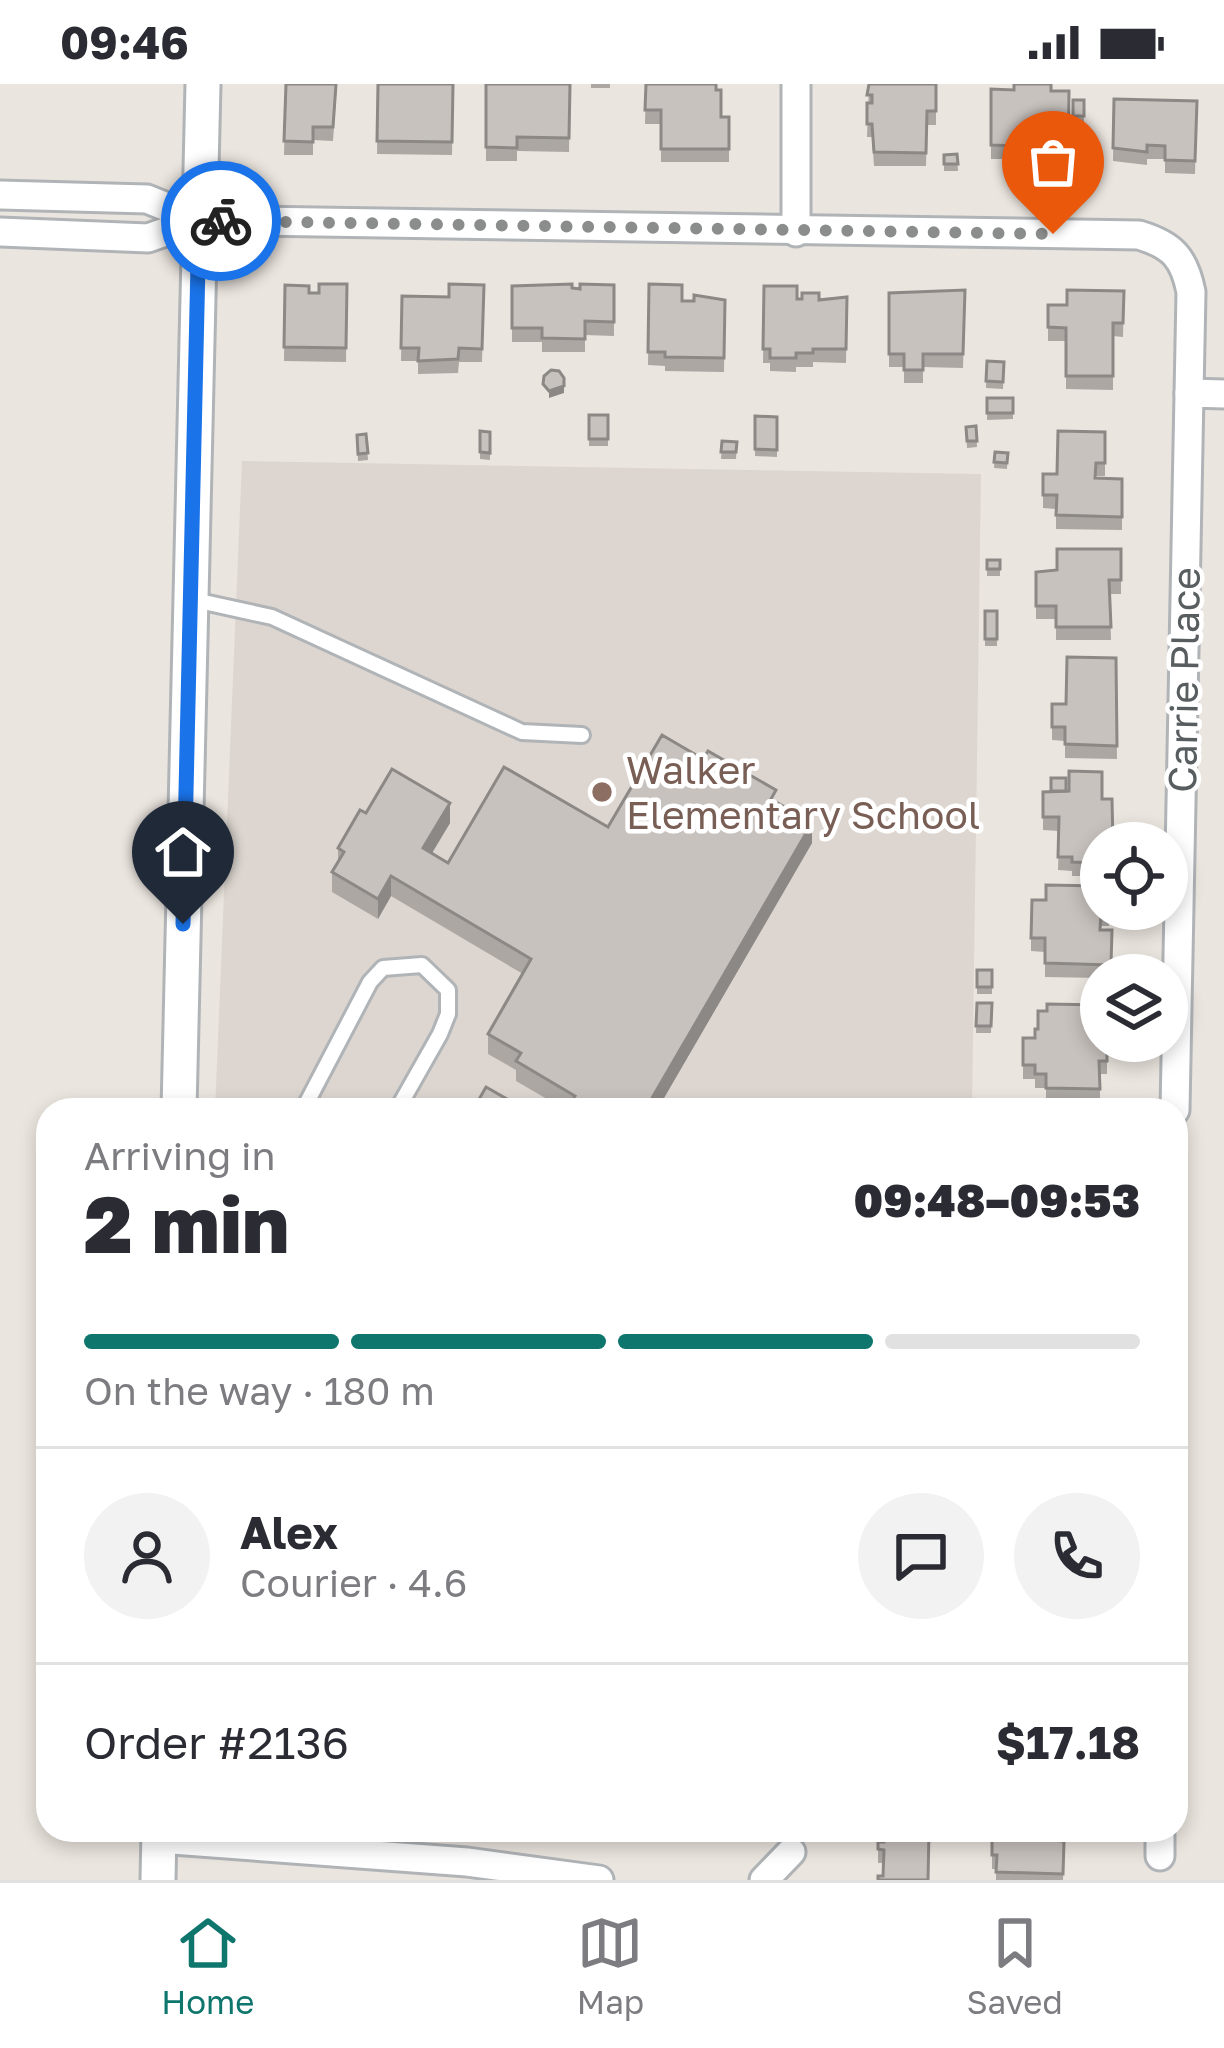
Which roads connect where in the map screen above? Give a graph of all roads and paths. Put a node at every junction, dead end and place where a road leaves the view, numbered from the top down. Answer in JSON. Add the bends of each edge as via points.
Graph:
{"nodes":[{"id":1,"x":203,"y":84,"type":"edge"},
{"id":2,"x":796,"y":84,"type":"edge"},
{"id":3,"x":0,"y":195,"type":"edge"},
{"id":4,"x":199,"y":220,"type":"junction"},
{"id":5,"x":0,"y":232,"type":"edge"},
{"id":6,"x":796,"y":232,"type":"junction"},
{"id":7,"x":1189,"y":393,"type":"junction"},
{"id":8,"x":1224,"y":394,"type":"edge"},
{"id":9,"x":190,"y":599,"type":"junction"},
{"id":10,"x":582,"y":735,"type":"dead end"},
{"id":11,"x":179,"y":1098,"type":"edge"},
{"id":12,"x":309,"y":1098,"type":"edge"},
{"id":13,"x":403,"y":1098,"type":"edge"},
{"id":14,"x":1175,"y":1098,"type":"edge"},
{"id":15,"x":159,"y":1842,"type":"edge"},
{"id":16,"x":247,"y":1842,"type":"edge"},
{"id":17,"x":791,"y":1852,"type":"dead end"},
{"id":18,"x":158,"y":1880,"type":"edge"},
{"id":19,"x":599,"y":1880,"type":"edge"},
{"id":20,"x":764,"y":1880,"type":"edge"}],
"edges":[{"from":1,"to":4,"type":"street"},
{"from":2,"to":6,"type":"street"},
{"from":3,"to":4,"type":"street","via":[[147,199]]},
{"from":4,"to":5,"type":"street","via":[[148,238]]},
{"from":4,"to":6,"type":"street"},
{"from":4,"to":9,"type":"street"},
{"from":6,"to":7,"type":"street","name":"Carrie Place","via":[[1138,235],[1162,242],[1179,254],[1191,292]]},
{"from":7,"to":8,"type":"street"},
{"from":7,"to":14,"type":"street","name":"Carrie Place"},
{"from":9,"to":10,"type":"lane","via":[[272,617],[522,732]]},
{"from":9,"to":11,"type":"street"},
{"from":12,"to":13,"type":"lane","via":[[370,982],[382,968],[422,965],[448,990],[448,1014]]},
{"from":15,"to":18,"type":"street"},
{"from":16,"to":19,"type":"street"},
{"from":17,"to":20,"type":"street"}]}
